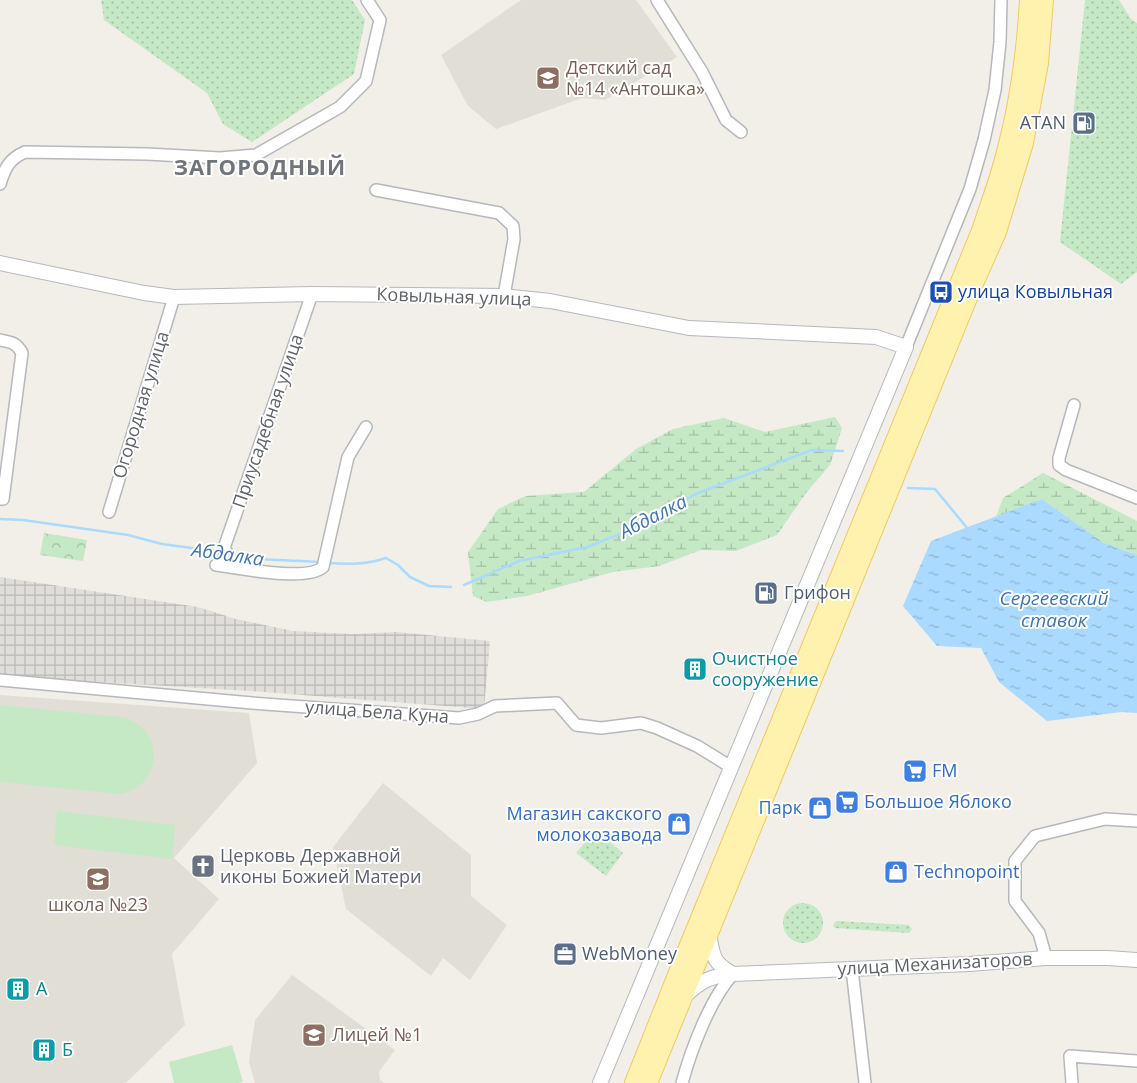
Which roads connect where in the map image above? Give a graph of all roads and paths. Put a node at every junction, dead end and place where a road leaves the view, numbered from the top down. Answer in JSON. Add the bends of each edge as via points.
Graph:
{"nodes":[{"id":1,"x":367,"y":0,"type":"edge"},
{"id":2,"x":657,"y":0,"type":"edge"},
{"id":3,"x":1001,"y":0,"type":"edge"},
{"id":4,"x":1029,"y":0,"type":"edge"},
{"id":5,"x":1044,"y":0,"type":"edge"},
{"id":6,"x":741,"y":132,"type":"dead end"},
{"id":7,"x":0,"y":184,"type":"edge"},
{"id":8,"x":376,"y":190,"type":"dead end"},
{"id":9,"x":0,"y":263,"type":"edge"},
{"id":10,"x":312,"y":294,"type":"junction"},
{"id":11,"x":504,"y":296,"type":"junction"},
{"id":12,"x":174,"y":298,"type":"junction"},
{"id":13,"x":0,"y":340,"type":"edge"},
{"id":14,"x":906,"y":347,"type":"junction"},
{"id":15,"x":1074,"y":405,"type":"dead end"},
{"id":16,"x":366,"y":428,"type":"dead end"},
{"id":17,"x":1137,"y":498,"type":"edge"},
{"id":18,"x":2,"y":499,"type":"edge"},
{"id":19,"x":109,"y":512,"type":"dead end"},
{"id":20,"x":0,"y":680,"type":"edge"},
{"id":21,"x":731,"y":767,"type":"junction"},
{"id":22,"x":1137,"y":821,"type":"edge"},
{"id":23,"x":709,"y":933,"type":"junction"},
{"id":24,"x":1046,"y":958,"type":"junction"},
{"id":25,"x":1137,"y":960,"type":"edge"},
{"id":26,"x":852,"y":969,"type":"junction"},
{"id":27,"x":733,"y":974,"type":"junction"},
{"id":28,"x":681,"y":1000,"type":"junction"},
{"id":29,"x":1137,"y":1061,"type":"edge"},
{"id":30,"x":600,"y":1083,"type":"edge"},
{"id":31,"x":634,"y":1083,"type":"edge"},
{"id":32,"x":648,"y":1083,"type":"edge"},
{"id":33,"x":682,"y":1083,"type":"edge"},
{"id":34,"x":866,"y":1083,"type":"edge"},
{"id":35,"x":1072,"y":1083,"type":"edge"}],
"edges":[{"from":1,"to":7,"type":"street","via":[[380,20],[366,82],[340,107],[256,156],[220,158],[25,152],[6,165]]},
{"from":2,"to":6,"type":"street","via":[[702,72],[726,120]]},
{"from":3,"to":14,"type":"street","via":[[995,90],[984,140],[970,189]]},
{"from":4,"to":31,"type":"main road","via":[[1017,104],[1004,162],[982,228]]},
{"from":5,"to":23,"type":"main road","via":[[1039,63],[1024,144],[997,232]]},
{"from":8,"to":11,"type":"street","via":[[499,213],[513,226],[514,240]]},
{"from":9,"to":12,"type":"street","name":"Ковыльная улица"},
{"from":10,"to":11,"type":"street","name":"Ковыльная улица"},
{"from":10,"to":12,"type":"street","name":"Ковыльная улица"},
{"from":10,"to":16,"type":"street","name":"Приусадебная улица","via":[[224,554],[216,565],[282,574],[318,571],[325,563],[348,457]]},
{"from":11,"to":14,"type":"street","name":"Ковыльная улица","via":[[550,301],[689,328],[876,337]]},
{"from":12,"to":19,"type":"street","name":"Огородная улица"},
{"from":13,"to":18,"type":"street","via":[[12,342],[22,353]]},
{"from":14,"to":21,"type":"street"},
{"from":15,"to":17,"type":"street","via":[[1059,458],[1060,465]]},
{"from":20,"to":21,"type":"street","name":"улица Бела Куна","via":[[246,703],[459,718],[495,706],[557,703],[576,724],[601,728],[641,723],[697,746]]},
{"from":21,"to":30,"type":"street"},
{"from":22,"to":24,"type":"street","via":[[1106,819],[1035,836],[1015,861],[1015,901],[1039,933]]},
{"from":23,"to":27,"type":"street","via":[[716,962]]},
{"from":23,"to":28,"type":"main road"},
{"from":24,"to":25,"type":"street","name":"улица Механизаторов"},
{"from":24,"to":26,"type":"street","name":"улица Механизаторов"},
{"from":26,"to":27,"type":"street","name":"улица Механизаторов"},
{"from":26,"to":34,"type":"street"},
{"from":27,"to":28,"type":"street","name":"улица Механизаторов","via":[[703,981]]},
{"from":27,"to":33,"type":"street","via":[[722,986],[706,1018]]},
{"from":28,"to":32,"type":"main road"},
{"from":29,"to":35,"type":"street","via":[[1070,1056]]}]}
